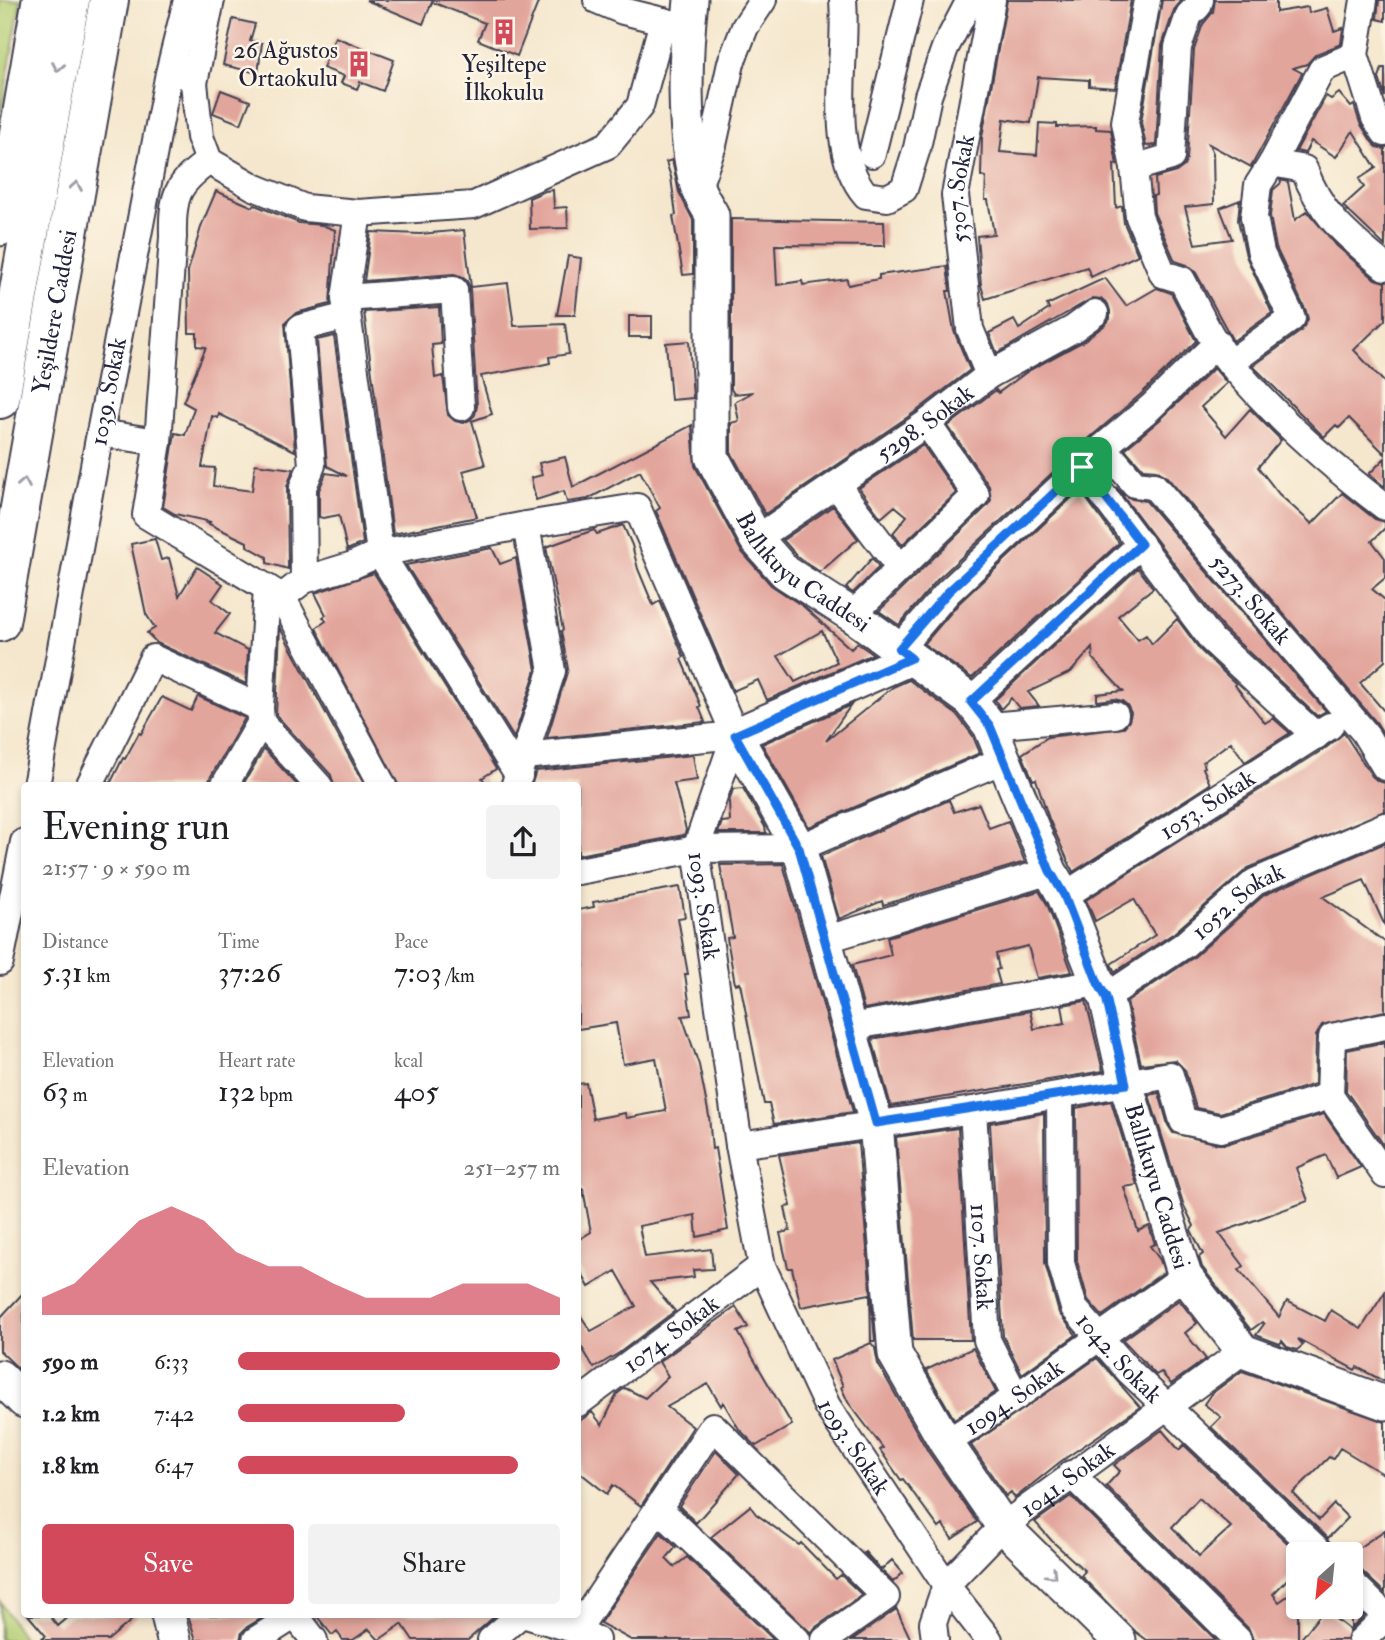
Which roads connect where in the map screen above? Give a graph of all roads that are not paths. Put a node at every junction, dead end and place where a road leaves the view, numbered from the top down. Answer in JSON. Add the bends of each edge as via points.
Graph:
{"nodes":[{"id":1,"x":39,"y":0,"type":"edge"},
{"id":2,"x":70,"y":0,"type":"edge"},
{"id":3,"x":109,"y":0,"type":"edge"},
{"id":4,"x":187,"y":0,"type":"edge"},
{"id":5,"x":211,"y":0,"type":"edge"},
{"id":6,"x":763,"y":0,"type":"edge"},
{"id":7,"x":844,"y":0,"type":"edge"},
{"id":8,"x":910,"y":0,"type":"edge"},
{"id":9,"x":970,"y":0,"type":"edge"},
{"id":10,"x":992,"y":0,"type":"edge"},
{"id":11,"x":1147,"y":0,"type":"edge"},
{"id":12,"x":1200,"y":0,"type":"edge"},
{"id":13,"x":1364,"y":0,"type":"edge"},
{"id":14,"x":602,"y":1,"type":"edge"},
{"id":15,"x":681,"y":16,"type":"edge"},
{"id":16,"x":1385,"y":27,"type":"edge"},
{"id":17,"x":1357,"y":45,"type":"junction"},
{"id":18,"x":173,"y":60,"type":"junction"},
{"id":19,"x":194,"y":83,"type":"junction"},
{"id":20,"x":1385,"y":133,"type":"edge"},
{"id":21,"x":872,"y":154,"type":"dead end"},
{"id":22,"x":209,"y":161,"type":"junction"},
{"id":23,"x":1272,"y":163,"type":"junction"},
{"id":24,"x":1134,"y":168,"type":"junction"},
{"id":25,"x":698,"y":187,"type":"junction"},
{"id":26,"x":358,"y":213,"type":"junction"},
{"id":27,"x":0,"y":229,"type":"edge"},
{"id":28,"x":1385,"y":267,"type":"edge"},
{"id":29,"x":346,"y":307,"type":"junction"},
{"id":30,"x":1095,"y":313,"type":"dead end"},
{"id":31,"x":1223,"y":353,"type":"junction"},
{"id":32,"x":989,"y":375,"type":"junction"},
{"id":33,"x":0,"y":399,"type":"edge"},
{"id":34,"x":461,"y":407,"type":"dead end"},
{"id":35,"x":927,"y":423,"type":"junction"},
{"id":36,"x":100,"y":433,"type":"junction"},
{"id":37,"x":158,"y":442,"type":"junction"},
{"id":38,"x":1103,"y":447,"type":"junction"},
{"id":39,"x":1082,"y":467,"type":"junction"},
{"id":40,"x":837,"y":486,"type":"junction"},
{"id":41,"x":1385,"y":507,"type":"edge"},
{"id":42,"x":526,"y":525,"type":"junction"},
{"id":43,"x":755,"y":539,"type":"junction"},
{"id":44,"x":1141,"y":544,"type":"junction"},
{"id":45,"x":380,"y":553,"type":"junction"},
{"id":46,"x":899,"y":568,"type":"junction"},
{"id":47,"x":304,"y":580,"type":"junction"},
{"id":48,"x":274,"y":593,"type":"junction"},
{"id":49,"x":852,"y":615,"type":"junction"},
{"id":50,"x":0,"y":622,"type":"edge"},
{"id":51,"x":905,"y":653,"type":"junction"},
{"id":52,"x":1348,"y":713,"type":"junction"},
{"id":53,"x":980,"y":714,"type":"junction"},
{"id":54,"x":261,"y":715,"type":"junction"},
{"id":55,"x":1115,"y":715,"type":"dead end"},
{"id":56,"x":735,"y":735,"type":"junction"},
{"id":57,"x":1316,"y":736,"type":"junction"},
{"id":58,"x":1005,"y":759,"type":"junction"},
{"id":59,"x":1385,"y":767,"type":"edge"},
{"id":60,"x":519,"y":773,"type":"edge"},
{"id":61,"x":37,"y":782,"type":"edge"},
{"id":62,"x":91,"y":782,"type":"edge"},
{"id":63,"x":225,"y":782,"type":"edge"},
{"id":64,"x":316,"y":782,"type":"edge"},
{"id":65,"x":381,"y":782,"type":"edge"},
{"id":66,"x":1385,"y":826,"type":"edge"},
{"id":67,"x":799,"y":848,"type":"junction"},
{"id":68,"x":696,"y":849,"type":"junction"},
{"id":69,"x":21,"y":857,"type":"edge"},
{"id":70,"x":581,"y":871,"type":"edge"},
{"id":71,"x":1057,"y":883,"type":"junction"},
{"id":72,"x":824,"y":940,"type":"junction"},
{"id":73,"x":0,"y":962,"type":"edge"},
{"id":74,"x":1102,"y":990,"type":"junction"},
{"id":75,"x":1385,"y":1026,"type":"edge"},
{"id":76,"x":850,"y":1027,"type":"junction"},
{"id":77,"x":1126,"y":1084,"type":"junction"},
{"id":78,"x":1060,"y":1095,"type":"junction"},
{"id":79,"x":1330,"y":1096,"type":"junction"},
{"id":80,"x":973,"y":1110,"type":"junction"},
{"id":81,"x":876,"y":1123,"type":"junction"},
{"id":82,"x":739,"y":1145,"type":"junction"},
{"id":83,"x":1385,"y":1175,"type":"edge"},
{"id":84,"x":762,"y":1266,"type":"junction"},
{"id":85,"x":1185,"y":1276,"type":"junction"},
{"id":86,"x":1100,"y":1338,"type":"junction"},
{"id":87,"x":1243,"y":1350,"type":"junction"},
{"id":88,"x":0,"y":1377,"type":"edge"},
{"id":89,"x":581,"y":1395,"type":"edge"},
{"id":90,"x":1016,"y":1396,"type":"junction"},
{"id":91,"x":21,"y":1398,"type":"edge"},
{"id":92,"x":1385,"y":1403,"type":"edge"},
{"id":93,"x":1167,"y":1405,"type":"junction"},
{"id":94,"x":946,"y":1443,"type":"junction"},
{"id":95,"x":1071,"y":1474,"type":"junction"},
{"id":96,"x":659,"y":1510,"type":"junction"},
{"id":97,"x":1003,"y":1526,"type":"junction"},
{"id":98,"x":1310,"y":1542,"type":"edge"},
{"id":99,"x":946,"y":1585,"type":"junction"},
{"id":100,"x":1363,"y":1594,"type":"edge"},
{"id":101,"x":1385,"y":1616,"type":"edge"},
{"id":102,"x":170,"y":1618,"type":"edge"},
{"id":103,"x":290,"y":1618,"type":"edge"},
{"id":104,"x":297,"y":1618,"type":"edge"},
{"id":105,"x":517,"y":1618,"type":"edge"},
{"id":106,"x":535,"y":1618,"type":"edge"},
{"id":107,"x":586,"y":1635,"type":"edge"},
{"id":108,"x":174,"y":1640,"type":"edge"},
{"id":109,"x":256,"y":1640,"type":"edge"},
{"id":110,"x":314,"y":1640,"type":"edge"},
{"id":111,"x":491,"y":1640,"type":"edge"},
{"id":112,"x":797,"y":1640,"type":"edge"},
{"id":113,"x":825,"y":1640,"type":"edge"},
{"id":114,"x":934,"y":1640,"type":"edge"},
{"id":115,"x":989,"y":1640,"type":"edge"},
{"id":116,"x":1119,"y":1640,"type":"edge"},
{"id":117,"x":1238,"y":1640,"type":"edge"},
{"id":118,"x":1362,"y":1640,"type":"edge"}],
"edges":[{"from":1,"to":27,"type":"main road"},
{"from":2,"to":33,"type":"highway","name":"Yeşildere Caddesi","one_way":true},
{"from":50,"to":3,"type":"highway","name":"Yeşildere Caddesi","one_way":true},
{"from":4,"to":18,"type":"street","name":"1039. Sokak"},
{"from":5,"to":19,"type":"street"},
{"from":6,"to":25,"type":"street","via":[[745,27],[731,63],[713,145]]},
{"from":7,"to":9,"type":"street","via":[[841,115],[849,162],[854,181],[866,195],[887,198],[904,189],[945,48]]},
{"from":8,"to":21,"type":"street"},
{"from":10,"to":32,"type":"street","name":"5307. Sokak","via":[[956,195],[971,329]]},
{"from":11,"to":24,"type":"street","via":[[1125,122]]},
{"from":12,"to":24,"type":"street","via":[[1189,15],[1178,47],[1171,157]]},
{"from":13,"to":17,"type":"street"},
{"from":14,"to":15,"type":"street","via":[[622,11]]},
{"from":15,"to":25,"type":"main road","name":"Ballıkuyu Caddesi","via":[[691,152]]},
{"from":15,"to":26,"type":"street","via":[[640,106],[608,145],[474,205]]},
{"from":16,"to":17,"type":"street"},
{"from":17,"to":20,"type":"street","via":[[1376,118]]},
{"from":17,"to":23,"type":"street","via":[[1322,69]]},
{"from":18,"to":19,"type":"street"},
{"from":18,"to":36,"type":"street","name":"1039. Sokak"},
{"from":19,"to":22,"type":"street","via":[[200,137]]},
{"from":22,"to":26,"type":"street","via":[[254,187],[305,208]]},
{"from":22,"to":37,"type":"street","via":[[187,176],[173,205]]},
{"from":23,"to":28,"type":"street","via":[[1304,169],[1313,194],[1336,226]]},
{"from":23,"to":31,"type":"street","via":[[1258,186],[1254,217],[1261,253],[1292,318]]},
{"from":24,"to":31,"type":"street","via":[[1139,217],[1163,274],[1182,280]]},
{"from":25,"to":43,"type":"main road","name":"Ballıkuyu Caddesi","via":[[712,215],[712,457]]},
{"from":26,"to":29,"type":"street"},
{"from":29,"to":34,"type":"street","via":[[454,290]]},
{"from":29,"to":45,"type":"street"},
{"from":29,"to":47,"type":"street","via":[[300,328],[312,465],[303,487]]},
{"from":30,"to":32,"type":"street","name":"5298. Sokak"},
{"from":31,"to":38,"type":"street"},
{"from":31,"to":41,"type":"street","via":[[1280,415]]},
{"from":32,"to":35,"type":"street","name":"5298. Sokak"},
{"from":35,"to":40,"type":"street","name":"5298. Sokak"},
{"from":35,"to":46,"type":"street","via":[[976,495]]},
{"from":36,"to":37,"type":"street"},
{"from":36,"to":61,"type":"street","name":"1039. Sokak"},
{"from":37,"to":48,"type":"street","via":[[146,516]]},
{"from":38,"to":39,"type":"street"},
{"from":38,"to":52,"type":"street","name":"5273. Sokak","via":[[1135,484],[1154,486]]},
{"from":39,"to":44,"type":"street"},
{"from":39,"to":51,"type":"street","via":[[948,592]]},
{"from":40,"to":43,"type":"street","name":"5298. Sokak"},
{"from":40,"to":46,"type":"street"},
{"from":42,"to":45,"type":"street"},
{"from":42,"to":56,"type":"street","via":[[637,507]]},
{"from":42,"to":60,"type":"street","via":[[552,671]]},
{"from":43,"to":49,"type":"main road","name":"Ballıkuyu Caddesi","via":[[785,572]]},
{"from":44,"to":53,"type":"street"},
{"from":44,"to":57,"type":"street","via":[[1212,640]]},
{"from":45,"to":47,"type":"street"},
{"from":45,"to":60,"type":"street"},
{"from":46,"to":49,"type":"street"},
{"from":47,"to":48,"type":"street"},
{"from":48,"to":54,"type":"street"},
{"from":48,"to":65,"type":"street"},
{"from":49,"to":51,"type":"main road","name":"Ballıkuyu Caddesi"},
{"from":51,"to":53,"type":"main road","name":"Ballıkuyu Caddesi"},
{"from":51,"to":56,"type":"main road"},
{"from":52,"to":57,"type":"street","name":"1053. Sokak"},
{"from":52,"to":59,"type":"street","name":"5273. Sokak"},
{"from":53,"to":55,"type":"street"},
{"from":53,"to":58,"type":"main road","name":"Ballıkuyu Caddesi"},
{"from":54,"to":62,"type":"street","via":[[153,658]]},
{"from":54,"to":63,"type":"street"},
{"from":54,"to":64,"type":"street"},
{"from":56,"to":60,"type":"street"},
{"from":56,"to":67,"type":"main road"},
{"from":56,"to":68,"type":"street","name":"1093. Sokak"},
{"from":57,"to":71,"type":"street","name":"1053. Sokak"},
{"from":58,"to":67,"type":"street"},
{"from":58,"to":71,"type":"main road","name":"Ballıkuyu Caddesi"},
{"from":66,"to":74,"type":"street","name":"1052. Sokak","via":[[1255,882],[1184,945]]},
{"from":67,"to":68,"type":"street"},
{"from":67,"to":72,"type":"main road"},
{"from":68,"to":70,"type":"street"},
{"from":68,"to":82,"type":"street","name":"1093. Sokak"},
{"from":69,"to":73,"type":"street"},
{"from":71,"to":72,"type":"street","name":"1053. Sokak"},
{"from":71,"to":74,"type":"main road","name":"Ballıkuyu Caddesi"},
{"from":72,"to":76,"type":"main road"},
{"from":74,"to":76,"type":"street"},
{"from":74,"to":77,"type":"main road","name":"Ballıkuyu Caddesi"},
{"from":75,"to":79,"type":"street","via":[[1332,1037]]},
{"from":76,"to":81,"type":"main road"},
{"from":77,"to":78,"type":"street"},
{"from":77,"to":79,"type":"street","via":[[1170,1075],[1183,1121],[1221,1129]]},
{"from":77,"to":85,"type":"main road","name":"Ballıkuyu Caddesi"},
{"from":78,"to":80,"type":"street"},
{"from":78,"to":86,"type":"street","name":"1042. Sokak","via":[[1061,1263],[1074,1308]]},
{"from":79,"to":83,"type":"street"},
{"from":80,"to":81,"type":"street"},
{"from":80,"to":90,"type":"street","name":"1107. Sokak","via":[[987,1340]]},
{"from":81,"to":82,"type":"street"},
{"from":81,"to":94,"type":"main road","via":[[895,1354]]},
{"from":82,"to":84,"type":"street","name":"1093. Sokak"},
{"from":84,"to":89,"type":"street","name":"1074. Sokak"},
{"from":84,"to":99,"type":"street","name":"1093. Sokak","via":[[827,1406]]},
{"from":85,"to":86,"type":"street","name":"1094. Sokak"},
{"from":85,"to":87,"type":"main road","name":"Ballıkuyu Caddesi"},
{"from":86,"to":90,"type":"street","name":"1094. Sokak"},
{"from":86,"to":93,"type":"street","name":"1042. Sokak"},
{"from":87,"to":92,"type":"main road"},
{"from":87,"to":93,"type":"street","name":"1041. Sokak"},
{"from":88,"to":91,"type":"main road"},
{"from":90,"to":94,"type":"street","name":"1094. Sokak"},
{"from":93,"to":95,"type":"street","name":"1041. Sokak"},
{"from":93,"to":98,"type":"street","name":"1042. Sokak"},
{"from":94,"to":97,"type":"main road"},
{"from":95,"to":97,"type":"street","name":"1041. Sokak"},
{"from":95,"to":117,"type":"street"},
{"from":96,"to":107,"type":"street"},
{"from":96,"to":112,"type":"street"},
{"from":96,"to":113,"type":"street","via":[[712,1426],[886,1597]]},
{"from":97,"to":99,"type":"street","name":"1041. Sokak"},
{"from":97,"to":116,"type":"main road","one_way":true},
{"from":99,"to":114,"type":"street","name":"1041. Sokak","via":[[933,1623]]},
{"from":99,"to":115,"type":"street","name":"1093. Sokak"},
{"from":100,"to":101,"type":"street"},
{"from":101,"to":118,"type":"street"},
{"from":102,"to":108,"type":"main road"},
{"from":103,"to":109,"type":"street"},
{"from":104,"to":110,"type":"street"},
{"from":105,"to":111,"type":"street"},
{"from":106,"to":107,"type":"street"}]}
